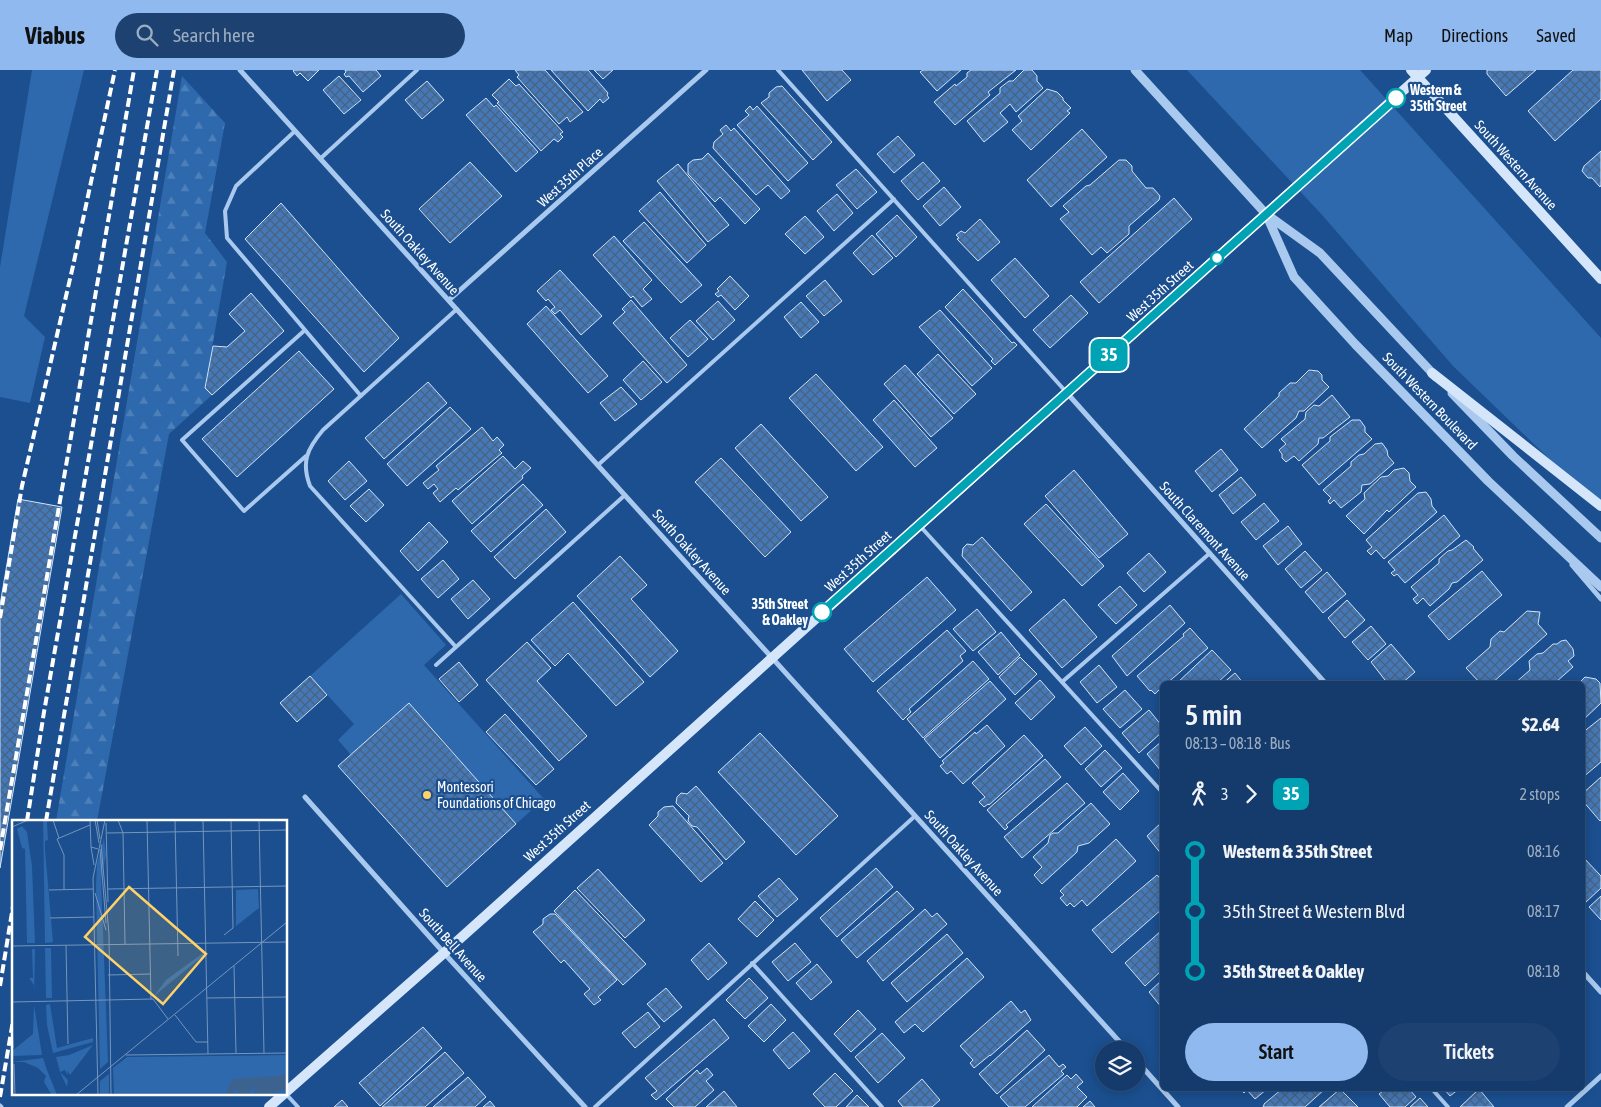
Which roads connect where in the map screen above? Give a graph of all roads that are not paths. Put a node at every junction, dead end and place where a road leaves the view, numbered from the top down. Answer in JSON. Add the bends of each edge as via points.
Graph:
{"nodes":[{"id":1,"x":240,"y":70,"type":"edge"},
{"id":2,"x":417,"y":70,"type":"edge"},
{"id":3,"x":706,"y":70,"type":"edge"},
{"id":4,"x":778,"y":70,"type":"edge"},
{"id":5,"x":1135,"y":70,"type":"edge"},
{"id":6,"x":1426,"y":70,"type":"edge"},
{"id":7,"x":1414,"y":74,"type":"edge"},
{"id":8,"x":295,"y":131,"type":"junction"},
{"id":9,"x":320,"y":158,"type":"junction"},
{"id":10,"x":894,"y":199,"type":"junction"},
{"id":11,"x":1266,"y":214,"type":"junction"},
{"id":12,"x":1601,"y":279,"type":"edge"},
{"id":13,"x":449,"y":300,"type":"junction"},
{"id":14,"x":457,"y":309,"type":"junction"},
{"id":15,"x":305,"y":330,"type":"junction"},
{"id":16,"x":1432,"y":373,"type":"junction"},
{"id":17,"x":1067,"y":392,"type":"junction"},
{"id":18,"x":361,"y":396,"type":"junction"},
{"id":19,"x":306,"y":456,"type":"junction"},
{"id":20,"x":598,"y":465,"type":"junction"},
{"id":21,"x":624,"y":495,"type":"junction"},
{"id":22,"x":1601,"y":506,"type":"edge"},
{"id":23,"x":919,"y":525,"type":"junction"},
{"id":24,"x":1601,"y":538,"type":"edge"},
{"id":25,"x":1553,"y":542,"type":"junction"},
{"id":26,"x":1210,"y":553,"type":"junction"},
{"id":27,"x":1601,"y":586,"type":"edge"},
{"id":28,"x":1601,"y":599,"type":"edge"},
{"id":29,"x":456,"y":648,"type":"junction"},
{"id":30,"x":772,"y":657,"type":"junction"},
{"id":31,"x":436,"y":665,"type":"dead end"},
{"id":32,"x":1323,"y":681,"type":"edge"},
{"id":33,"x":1062,"y":682,"type":"junction"},
{"id":34,"x":1160,"y":790,"type":"edge"},
{"id":35,"x":305,"y":796,"type":"dead end"},
{"id":36,"x":915,"y":816,"type":"junction"},
{"id":37,"x":444,"y":952,"type":"junction"},
{"id":38,"x":752,"y":963,"type":"junction"},
{"id":39,"x":1585,"y":974,"type":"edge"},
{"id":40,"x":1601,"y":992,"type":"edge"},
{"id":41,"x":1119,"y":1041,"type":"edge"},
{"id":42,"x":1145,"y":1070,"type":"edge"},
{"id":43,"x":1601,"y":1076,"type":"edge"},
{"id":44,"x":1160,"y":1087,"type":"edge"},
{"id":45,"x":288,"y":1091,"type":"edge"},
{"id":46,"x":1164,"y":1091,"type":"edge"},
{"id":47,"x":1434,"y":1091,"type":"edge"},
{"id":48,"x":1585,"y":1091,"type":"edge"},
{"id":49,"x":1585,"y":1091,"type":"edge"},
{"id":50,"x":285,"y":1094,"type":"edge"},
{"id":51,"x":287,"y":1094,"type":"edge"},
{"id":52,"x":269,"y":1107,"type":"edge"},
{"id":53,"x":298,"y":1107,"type":"edge"},
{"id":54,"x":585,"y":1107,"type":"edge"},
{"id":55,"x":594,"y":1107,"type":"edge"},
{"id":56,"x":882,"y":1107,"type":"edge"},
{"id":57,"x":1178,"y":1107,"type":"edge"},
{"id":58,"x":1448,"y":1107,"type":"edge"},
{"id":59,"x":1567,"y":1107,"type":"edge"}],
"edges":[{"from":1,"to":8,"type":"street","name":"South Oakley Avenue"},
{"from":2,"to":9,"type":"lane"},
{"from":3,"to":13,"type":"street","name":"West 35th Place"},
{"from":4,"to":10,"type":"lane"},
{"from":5,"to":11,"type":"street","name":"South Western Boulevard"},
{"from":6,"to":7,"type":"main road","name":"West 35th Street"},
{"from":7,"to":11,"type":"main road","name":"West 35th Street"},
{"from":7,"to":12,"type":"main road","name":"South Western Avenue"},
{"from":8,"to":9,"type":"street","name":"South Oakley Avenue"},
{"from":8,"to":15,"type":"lane","via":[[236,186],[225,211],[227,238]]},
{"from":9,"to":13,"type":"street","name":"South Oakley Avenue"},
{"from":10,"to":17,"type":"lane"},
{"from":10,"to":20,"type":"lane"},
{"from":11,"to":16,"type":"street","name":"South Western Boulevard","via":[[1320,252]]},
{"from":11,"to":17,"type":"main road","name":"West 35th Street"},
{"from":11,"to":25,"type":"street","name":"South Western Boulevard","via":[[1294,277],[1488,481]]},
{"from":13,"to":14,"type":"street","name":"South Oakley Avenue"},
{"from":14,"to":18,"type":"lane"},
{"from":14,"to":20,"type":"street","name":"South Oakley Avenue"},
{"from":15,"to":18,"type":"lane"},
{"from":15,"to":19,"type":"lane","via":[[182,440],[244,511]]},
{"from":16,"to":22,"type":"main road"},
{"from":16,"to":24,"type":"street","name":"South Western Boulevard","via":[[1512,456]]},
{"from":17,"to":23,"type":"main road","name":"West 35th Street"},
{"from":17,"to":26,"type":"street","name":"South Claremont Avenue"},
{"from":18,"to":19,"type":"lane","via":[[323,430]]},
{"from":19,"to":29,"type":"lane","via":[[305,472],[310,486]]},
{"from":20,"to":21,"type":"street","name":"South Oakley Avenue"},
{"from":21,"to":29,"type":"lane"},
{"from":21,"to":30,"type":"street","name":"South Oakley Avenue"},
{"from":23,"to":30,"type":"main road","name":"West 35th Street"},
{"from":23,"to":33,"type":"lane"},
{"from":25,"to":27,"type":"street","name":"South Western Boulevard"},
{"from":25,"to":28,"type":"street"},
{"from":26,"to":32,"type":"street","name":"South Claremont Avenue"},
{"from":26,"to":33,"type":"lane"},
{"from":29,"to":31,"type":"lane"},
{"from":30,"to":36,"type":"street","name":"South Oakley Avenue"},
{"from":30,"to":37,"type":"main road","name":"West 35th Street"},
{"from":33,"to":34,"type":"lane"},
{"from":35,"to":37,"type":"street","name":"South Bell Avenue"},
{"from":36,"to":38,"type":"lane"},
{"from":36,"to":41,"type":"street","name":"South Oakley Avenue"},
{"from":37,"to":45,"type":"main road","name":"West 35th Street"},
{"from":37,"to":54,"type":"street","name":"South Bell Avenue"},
{"from":38,"to":55,"type":"lane"},
{"from":38,"to":56,"type":"lane"},
{"from":39,"to":40,"type":"street"},
{"from":42,"to":44,"type":"street"},
{"from":43,"to":49,"type":"street"},
{"from":46,"to":57,"type":"street"},
{"from":47,"to":58,"type":"lane"},
{"from":48,"to":59,"type":"street"},
{"from":50,"to":52,"type":"main road","name":"West 35th Street"},
{"from":51,"to":53,"type":"lane"}]}
